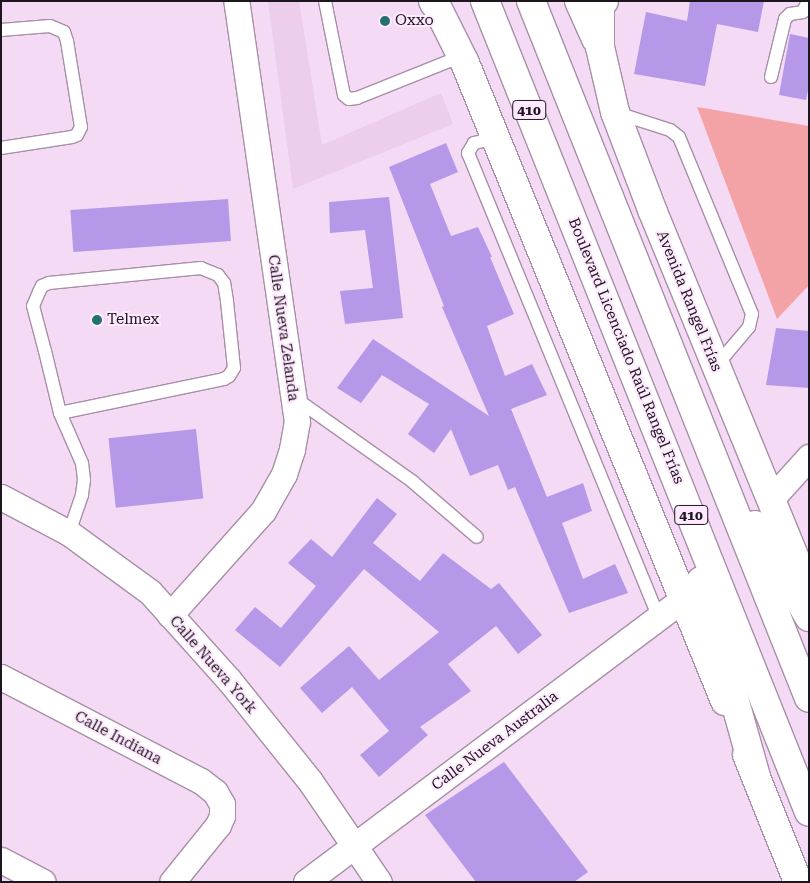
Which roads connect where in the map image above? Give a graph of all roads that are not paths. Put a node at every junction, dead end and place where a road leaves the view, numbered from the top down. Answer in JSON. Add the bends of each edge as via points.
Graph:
{"nodes":[{"id":1,"x":236,"y":1,"type":"edge"},
{"id":2,"x":325,"y":1,"type":"edge"},
{"id":3,"x":485,"y":1,"type":"edge"},
{"id":4,"x":531,"y":1,"type":"edge"},
{"id":5,"x":808,"y":1,"type":"edge"},
{"id":6,"x":434,"y":2,"type":"edge"},
{"id":7,"x":596,"y":3,"type":"edge"},
{"id":8,"x":1,"y":30,"type":"edge"},
{"id":9,"x":462,"y":56,"type":"junction"},
{"id":10,"x":771,"y":77,"type":"dead end"},
{"id":11,"x":615,"y":112,"type":"junction"},
{"id":12,"x":496,"y":138,"type":"junction"},
{"id":13,"x":1,"y":148,"type":"edge"},
{"id":14,"x":716,"y":366,"type":"junction"},
{"id":15,"x":293,"y":396,"type":"junction"},
{"id":16,"x":60,"y":413,"type":"junction"},
{"id":17,"x":661,"y":440,"type":"junction"},
{"id":18,"x":709,"y":445,"type":"junction"},
{"id":19,"x":809,"y":457,"type":"edge"},
{"id":20,"x":1,"y":497,"type":"edge"},
{"id":21,"x":770,"y":499,"type":"junction"},
{"id":22,"x":69,"y":533,"type":"junction"},
{"id":23,"x":477,"y":537,"type":"dead end"},
{"id":24,"x":809,"y":592,"type":"edge"},
{"id":25,"x":683,"y":599,"type":"junction"},
{"id":26,"x":170,"y":615,"type":"junction"},
{"id":27,"x":809,"y":617,"type":"edge"},
{"id":28,"x":658,"y":618,"type":"junction"},
{"id":29,"x":1,"y":677,"type":"edge"},
{"id":30,"x":809,"y":698,"type":"edge"},
{"id":31,"x":756,"y":777,"type":"junction"},
{"id":32,"x":809,"y":812,"type":"edge"},
{"id":33,"x":354,"y":847,"type":"junction"},
{"id":34,"x":1,"y":860,"type":"edge"},
{"id":35,"x":43,"y":882,"type":"edge"},
{"id":36,"x":172,"y":882,"type":"edge"},
{"id":37,"x":306,"y":882,"type":"edge"},
{"id":38,"x":378,"y":882,"type":"edge"},
{"id":39,"x":798,"y":882,"type":"edge"}],
"edges":[{"from":1,"to":15,"type":"street","name":"Calle Nueva Zelanda"},
{"from":2,"to":9,"type":"lane","via":[[344,95],[348,99]]},
{"from":3,"to":17,"type":"main road","name":"Boulevard Licenciado Raúl Rangel Frías","number":"410"},
{"from":4,"to":18,"type":"main road","number":"410"},
{"from":5,"to":10,"type":"lane","via":[[802,12],[790,14],[785,19]]},
{"from":6,"to":9,"type":"main road"},
{"from":7,"to":11,"type":"main road","name":"Avenida Rangel Frías","via":[[600,47]]},
{"from":8,"to":13,"type":"lane","via":[[50,26],[64,32],[81,127],[72,137]]},
{"from":9,"to":12,"type":"main road"},
{"from":11,"to":14,"type":"main road","name":"Avenida Rangel Frías"},
{"from":11,"to":14,"type":"lane","via":[[670,130],[679,137],[752,314],[749,327]]},
{"from":12,"to":25,"type":"main road"},
{"from":12,"to":28,"type":"lane","via":[[474,143],[468,153]]},
{"from":14,"to":21,"type":"main road","name":"Avenida Rangel Frías"},
{"from":15,"to":23,"type":"lane","via":[[413,482]]},
{"from":15,"to":26,"type":"street","name":"Calle Nueva Zelanda","via":[[297,422],[284,474],[263,511]]},
{"from":16,"to":16,"type":"lane","via":[[33,306],[42,286],[201,268],[218,275],[224,283],[227,301],[234,368],[229,376]]},
{"from":16,"to":22,"type":"lane","via":[[82,463],[84,480]]},
{"from":17,"to":31,"type":"main road"},
{"from":17,"to":32,"type":"main road","name":"Boulevard Licenciado Raúl Rangel Frías","number":"410"},
{"from":18,"to":27,"type":"main road"},
{"from":18,"to":30,"type":"main road","number":"410"},
{"from":19,"to":21,"type":"street"},
{"from":20,"to":22,"type":"street","name":"Calle Nueva York"},
{"from":21,"to":24,"type":"main road","name":"Avenida Rangel Frías"},
{"from":22,"to":26,"type":"street","name":"Calle Nueva York","via":[[150,592]]},
{"from":25,"to":28,"type":"street","name":"Calle Nueva Australia"},
{"from":25,"to":31,"type":"main road"},
{"from":26,"to":33,"type":"street","name":"Calle Nueva York","via":[[229,680],[310,781]]},
{"from":28,"to":33,"type":"street","name":"Calle Nueva Australia"},
{"from":29,"to":36,"type":"street","name":"Calle Indiana","via":[[201,782],[214,792],[223,810],[218,824]]},
{"from":31,"to":39,"type":"main road"},
{"from":33,"to":37,"type":"street","name":"Calle Nueva Australia"},
{"from":33,"to":38,"type":"street","name":"Calle Nueva York"},
{"from":34,"to":35,"type":"street"}]}
